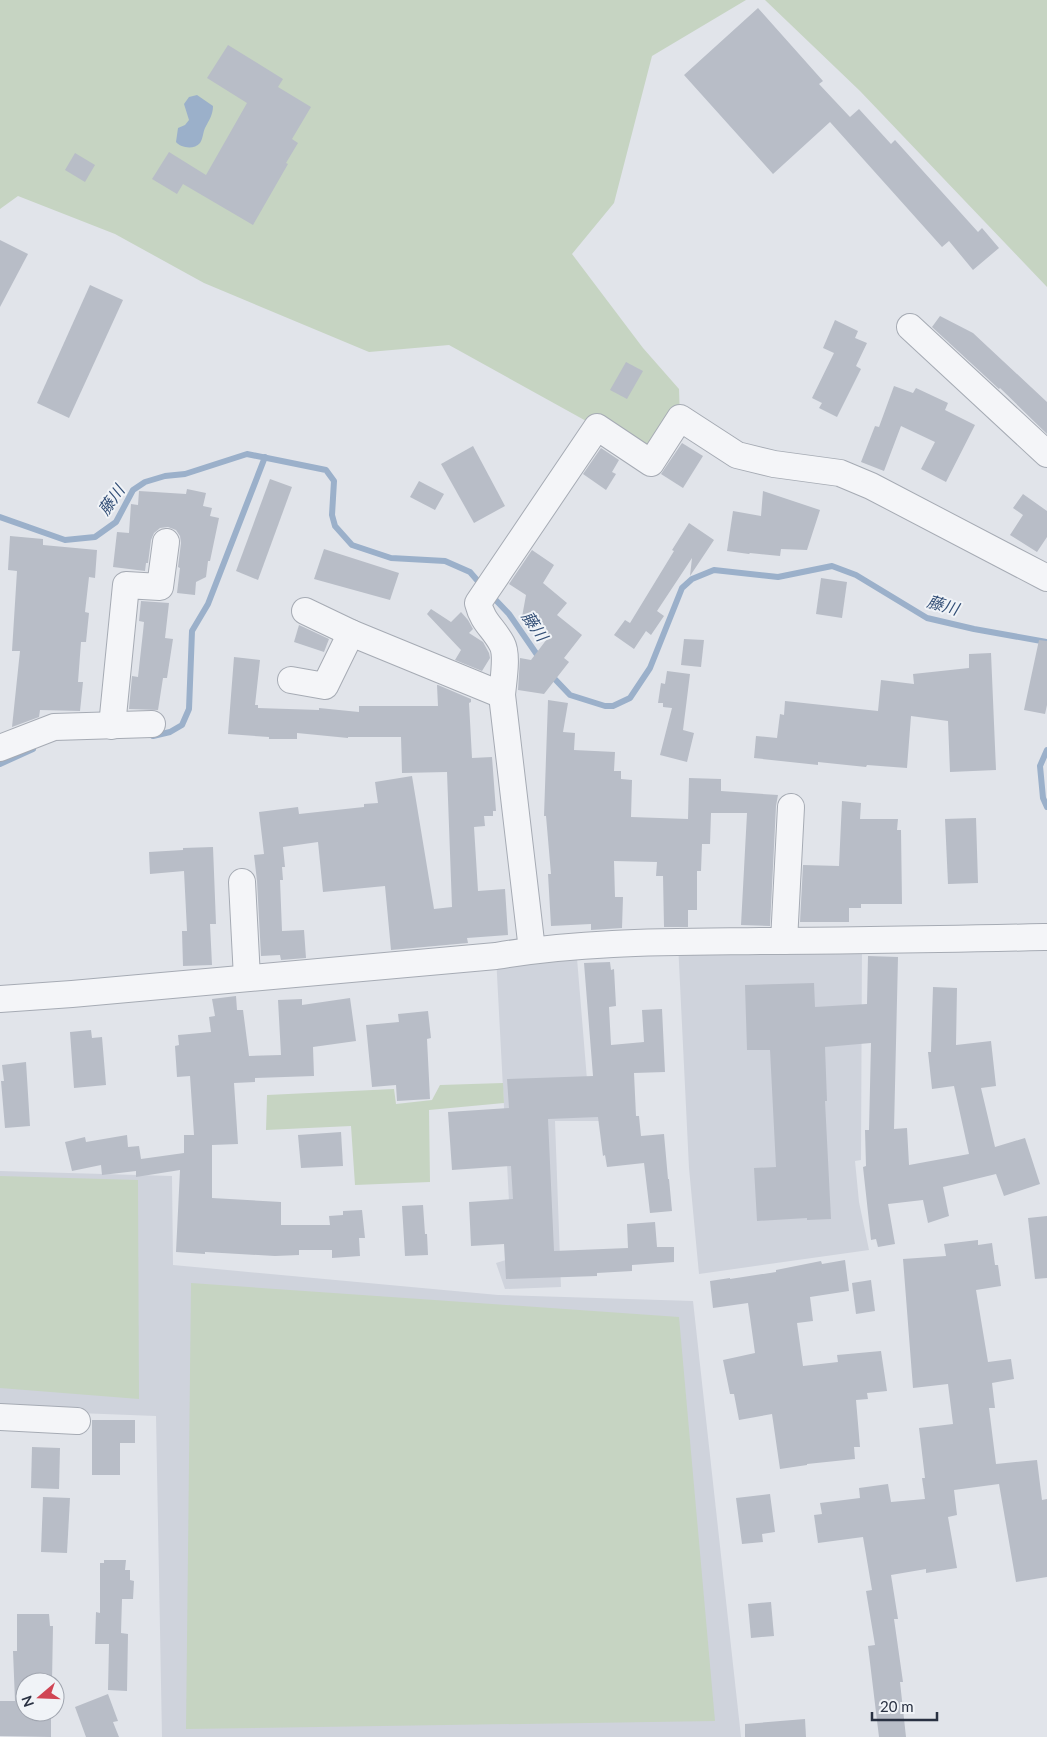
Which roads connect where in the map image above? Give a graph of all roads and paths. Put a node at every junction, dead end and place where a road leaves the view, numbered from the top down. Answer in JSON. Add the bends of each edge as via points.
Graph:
{"nodes":[{"id":1,"x":910,"y":327,"type":"dead end"},
{"id":2,"x":1047,"y":454,"type":"edge"},
{"id":3,"x":166,"y":542,"type":"dead end"},
{"id":4,"x":1047,"y":578,"type":"edge"},
{"id":5,"x":304,"y":611,"type":"dead end"},
{"id":6,"x":351,"y":633,"type":"junction"},
{"id":7,"x":291,"y":680,"type":"dead end"},
{"id":8,"x":502,"y":695,"type":"junction"},
{"id":9,"x":152,"y":724,"type":"dead end"},
{"id":10,"x":112,"y":726,"type":"junction"},
{"id":11,"x":0,"y":748,"type":"edge"},
{"id":12,"x":791,"y":806,"type":"dead end"},
{"id":13,"x":242,"y":882,"type":"dead end"},
{"id":14,"x":1047,"y":937,"type":"edge"},
{"id":15,"x":784,"y":941,"type":"junction"},
{"id":16,"x":532,"y":950,"type":"junction"},
{"id":17,"x":247,"y":978,"type":"junction"},
{"id":18,"x":0,"y":999,"type":"edge"},
{"id":19,"x":0,"y":1417,"type":"edge"},
{"id":20,"x":77,"y":1421,"type":"dead end"}],
"edges":[{"from":1,"to":2,"type":"street"},
{"from":3,"to":10,"type":"street","via":[[160,587],[126,585]]},
{"from":4,"to":8,"type":"street","via":[[871,486],[840,473],[737,455],[680,418],[651,463],[597,427],[478,603],[481,615],[503,645]]},
{"from":5,"to":6,"type":"street"},
{"from":6,"to":7,"type":"street","via":[[325,686]]},
{"from":6,"to":8,"type":"street"},
{"from":8,"to":16,"type":"street"},
{"from":9,"to":10,"type":"street"},
{"from":10,"to":11,"type":"street","via":[[54,727]]},
{"from":12,"to":15,"type":"street"},
{"from":13,"to":17,"type":"street"},
{"from":14,"to":15,"type":"street"},
{"from":15,"to":16,"type":"street"},
{"from":16,"to":17,"type":"street"},
{"from":17,"to":18,"type":"street"},
{"from":19,"to":20,"type":"street"}]}
